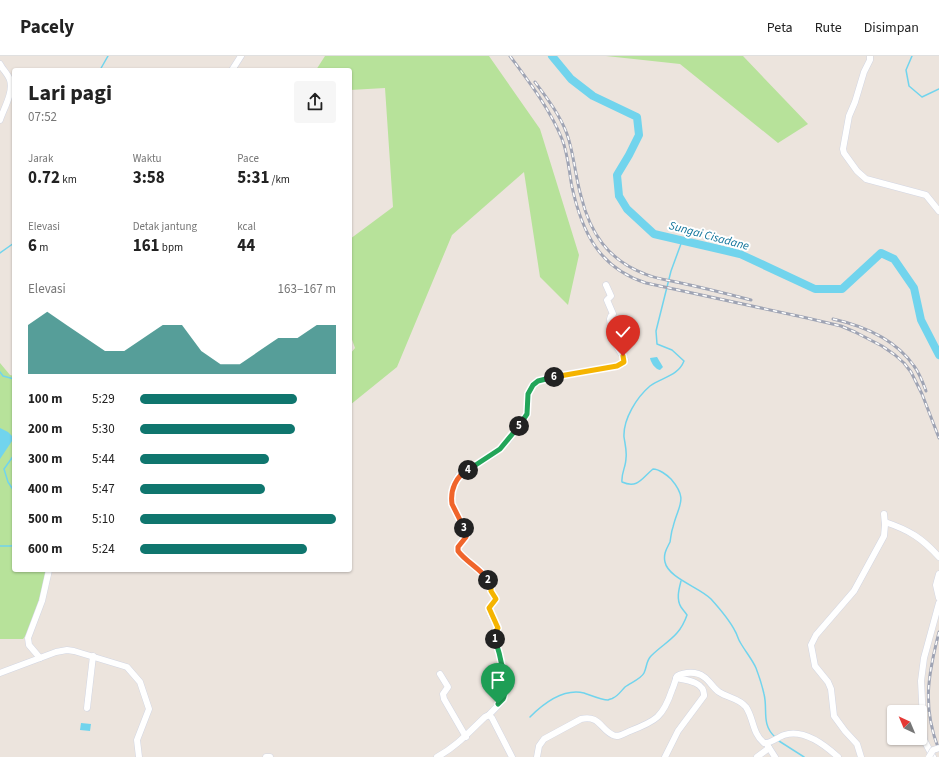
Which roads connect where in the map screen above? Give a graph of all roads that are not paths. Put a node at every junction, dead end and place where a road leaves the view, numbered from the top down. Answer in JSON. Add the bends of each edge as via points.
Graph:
{"nodes":[{"id":1,"x":241,"y":56,"type":"edge"},
{"id":2,"x":870,"y":56,"type":"edge"},
{"id":3,"x":0,"y":64,"type":"edge"},
{"id":4,"x":233,"y":68,"type":"edge"},
{"id":5,"x":0,"y":120,"type":"edge"},
{"id":6,"x":939,"y":211,"type":"edge"},
{"id":7,"x":606,"y":285,"type":"dead end"},
{"id":8,"x":884,"y":514,"type":"dead end"},
{"id":9,"x":885,"y":522,"type":"junction"},
{"id":10,"x":939,"y":557,"type":"edge"},
{"id":11,"x":49,"y":572,"type":"edge"},
{"id":12,"x":939,"y":574,"type":"edge"},
{"id":13,"x":939,"y":598,"type":"edge"},
{"id":14,"x":939,"y":604,"type":"edge"},
{"id":15,"x":93,"y":656,"type":"junction"},
{"id":16,"x":40,"y":658,"type":"junction"},
{"id":17,"x":0,"y":673,"type":"edge"},
{"id":18,"x":440,"y":674,"type":"dead end"},
{"id":19,"x":676,"y":678,"type":"junction"},
{"id":20,"x":87,"y":708,"type":"dead end"},
{"id":21,"x":488,"y":715,"type":"junction"},
{"id":22,"x":466,"y":736,"type":"junction"},
{"id":23,"x":768,"y":746,"type":"junction"},
{"id":24,"x":939,"y":748,"type":"edge"},
{"id":25,"x":139,"y":757,"type":"edge"},
{"id":26,"x":266,"y":757,"type":"edge"},
{"id":27,"x":270,"y":757,"type":"edge"},
{"id":28,"x":437,"y":757,"type":"edge"},
{"id":29,"x":512,"y":757,"type":"edge"},
{"id":30,"x":537,"y":757,"type":"edge"},
{"id":31,"x":665,"y":757,"type":"edge"},
{"id":32,"x":757,"y":757,"type":"edge"},
{"id":33,"x":775,"y":757,"type":"edge"},
{"id":34,"x":838,"y":757,"type":"edge"},
{"id":35,"x":861,"y":757,"type":"edge"},
{"id":36,"x":929,"y":757,"type":"edge"},
{"id":37,"x":933,"y":757,"type":"edge"}],
"edges":[{"from":1,"to":4,"type":"street"},
{"from":2,"to":6,"type":"street","via":[[849,116],[843,152],[866,179],[926,195]]},
{"from":3,"to":5,"type":"street","via":[[11,84]]},
{"from":7,"to":21,"type":"street","via":[[611,296],[607,300],[613,314],[610,316],[613,338],[625,360],[624,363],[550,377],[535,383],[528,394],[527,414],[504,446],[459,475],[454,484],[451,500],[466,535],[458,551],[486,577],[496,599],[490,610],[498,628],[494,636],[504,690],[503,699]]},
{"from":8,"to":9,"type":"street"},
{"from":9,"to":10,"type":"street","via":[[920,538]]},
{"from":9,"to":35,"type":"street","via":[[884,536],[854,591],[816,635],[811,645],[815,666],[831,689],[834,716],[857,744]]},
{"from":11,"to":16,"type":"street","via":[[42,601],[28,638],[29,645]]},
{"from":12,"to":13,"type":"street","via":[[936,585]]},
{"from":14,"to":37,"type":"street","via":[[924,658],[921,681],[924,740]]},
{"from":15,"to":16,"type":"street","via":[[67,650]]},
{"from":15,"to":20,"type":"street"},
{"from":15,"to":25,"type":"street","via":[[125,665],[140,683],[149,710],[137,738]]},
{"from":16,"to":17,"type":"street"},
{"from":18,"to":22,"type":"street","via":[[448,687],[443,694],[444,699]]},
{"from":19,"to":23,"type":"street","via":[[678,675],[689,673],[702,675],[718,692],[739,701],[747,709],[757,735]]},
{"from":19,"to":30,"type":"street","via":[[665,708],[650,723],[616,736],[596,720],[581,719],[544,739],[539,746]]},
{"from":19,"to":31,"type":"street","via":[[696,682],[705,693],[678,731]]},
{"from":21,"to":22,"type":"street"},
{"from":21,"to":29,"type":"street"},
{"from":22,"to":28,"type":"street"},
{"from":23,"to":32,"type":"street"},
{"from":23,"to":33,"type":"street"},
{"from":23,"to":34,"type":"street","via":[[774,740],[793,733],[825,745]]},
{"from":24,"to":36,"type":"street","bridge":true,"via":[[933,750]]},
{"from":26,"to":27,"type":"street"}]}
